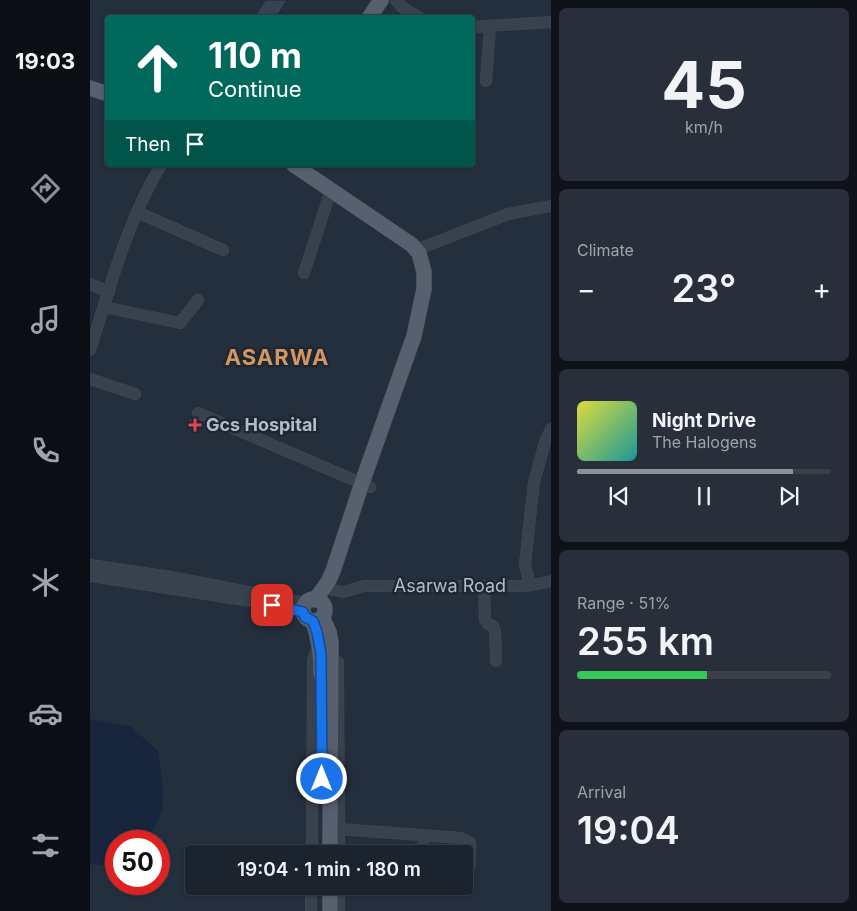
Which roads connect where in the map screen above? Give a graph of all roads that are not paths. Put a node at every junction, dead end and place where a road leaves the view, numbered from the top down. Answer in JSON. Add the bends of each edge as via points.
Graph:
{"nodes":[{"id":1,"x":380,"y":0,"type":"edge"},
{"id":2,"x":396,"y":0,"type":"edge"},
{"id":3,"x":371,"y":15,"type":"edge"},
{"id":4,"x":415,"y":15,"type":"edge"},
{"id":5,"x":551,"y":22,"type":"edge"},
{"id":6,"x":475,"y":27,"type":"edge"},
{"id":7,"x":490,"y":27,"type":"junction"},
{"id":8,"x":90,"y":79,"type":"edge"},
{"id":9,"x":486,"y":81,"type":"dead end"},
{"id":10,"x":105,"y":85,"type":"edge"},
{"id":11,"x":90,"y":88,"type":"edge"},
{"id":12,"x":105,"y":93,"type":"edge"},
{"id":13,"x":160,"y":167,"type":"edge"},
{"id":14,"x":297,"y":167,"type":"edge"},
{"id":15,"x":314,"y":167,"type":"edge"},
{"id":16,"x":331,"y":190,"type":"junction"},
{"id":17,"x":551,"y":206,"type":"edge"},
{"id":18,"x":137,"y":212,"type":"junction"},
{"id":19,"x":420,"y":248,"type":"junction"},
{"id":20,"x":222,"y":250,"type":"dead end"},
{"id":21,"x":304,"y":273,"type":"dead end"},
{"id":22,"x":90,"y":284,"type":"edge"},
{"id":23,"x":108,"y":292,"type":"junction"},
{"id":24,"x":198,"y":300,"type":"dead end"},
{"id":25,"x":104,"y":307,"type":"junction"},
{"id":26,"x":90,"y":350,"type":"edge"},
{"id":27,"x":90,"y":379,"type":"edge"},
{"id":28,"x":135,"y":394,"type":"dead end"},
{"id":29,"x":198,"y":413,"type":"dead end"},
{"id":30,"x":551,"y":429,"type":"edge"},
{"id":31,"x":366,"y":485,"type":"junction"},
{"id":32,"x":90,"y":565,"type":"edge"},
{"id":33,"x":90,"y":576,"type":"edge"},
{"id":34,"x":551,"y":582,"type":"edge"},
{"id":35,"x":530,"y":585,"type":"junction"},
{"id":36,"x":193,"y":587,"type":"junction"},
{"id":37,"x":484,"y":587,"type":"junction"},
{"id":38,"x":322,"y":599,"type":"junction"},
{"id":39,"x":325,"y":648,"type":"junction"},
{"id":40,"x":496,"y":661,"type":"dead end"},
{"id":41,"x":339,"y":829,"type":"junction"},
{"id":42,"x":424,"y":835,"type":"junction"},
{"id":43,"x":312,"y":845,"type":"edge"},
{"id":44,"x":322,"y":845,"type":"edge"},
{"id":45,"x":330,"y":845,"type":"edge"},
{"id":46,"x":339,"y":845,"type":"edge"},
{"id":47,"x":423,"y":845,"type":"edge"},
{"id":48,"x":470,"y":845,"type":"edge"},
{"id":49,"x":312,"y":895,"type":"edge"},
{"id":50,"x":322,"y":895,"type":"edge"},
{"id":51,"x":330,"y":895,"type":"edge"},
{"id":52,"x":339,"y":895,"type":"edge"},
{"id":53,"x":311,"y":911,"type":"edge"},
{"id":54,"x":321,"y":911,"type":"edge"},
{"id":55,"x":330,"y":911,"type":"edge"},
{"id":56,"x":339,"y":911,"type":"edge"}],
"edges":[{"from":1,"to":3,"type":"main road"},
{"from":2,"to":4,"type":"street"},
{"from":5,"to":7,"type":"street"},
{"from":6,"to":7,"type":"street"},
{"from":7,"to":9,"type":"street"},
{"from":8,"to":10,"type":"main road"},
{"from":11,"to":12,"type":"main road"},
{"from":13,"to":18,"type":"street"},
{"from":14,"to":16,"type":"main road"},
{"from":15,"to":19,"type":"main road","via":[[408,230],[418,238]]},
{"from":16,"to":19,"type":"main road"},
{"from":16,"to":21,"type":"street"},
{"from":17,"to":19,"type":"street","via":[[508,214]]},
{"from":18,"to":20,"type":"street"},
{"from":18,"to":23,"type":"street"},
{"from":19,"to":31,"type":"main road","via":[[430,259],[432,290]]},
{"from":22,"to":23,"type":"street"},
{"from":23,"to":25,"type":"street"},
{"from":24,"to":25,"type":"street","via":[[180,323]]},
{"from":25,"to":26,"type":"street"},
{"from":27,"to":28,"type":"street"},
{"from":29,"to":31,"type":"street"},
{"from":30,"to":35,"type":"street","via":[[534,482],[525,564]]},
{"from":31,"to":38,"type":"main road","via":[[345,562]]},
{"from":32,"to":36,"type":"street"},
{"from":33,"to":36,"type":"street"},
{"from":34,"to":35,"type":"street","name":"Asarwa Road"},
{"from":35,"to":37,"type":"street","name":"Asarwa Road"},
{"from":36,"to":38,"type":"street"},
{"from":36,"to":38,"type":"street"},
{"from":37,"to":38,"type":"street","name":"Asarwa Road","via":[[364,586]]},
{"from":37,"to":40,"type":"street","via":[[485,620],[495,630]]},
{"from":38,"to":39,"type":"main road","via":[[329,632]]},
{"from":39,"to":41,"type":"street","via":[[338,654]]},
{"from":39,"to":43,"type":"street","via":[[314,660]]},
{"from":39,"to":44,"type":"main road"},
{"from":39,"to":45,"type":"main road"},
{"from":41,"to":42,"type":"street"},
{"from":41,"to":46,"type":"street"},
{"from":42,"to":47,"type":"street"},
{"from":42,"to":48,"type":"street","via":[[461,838]]},
{"from":49,"to":53,"type":"street"},
{"from":50,"to":54,"type":"main road"},
{"from":51,"to":55,"type":"main road"},
{"from":52,"to":56,"type":"street"}]}
